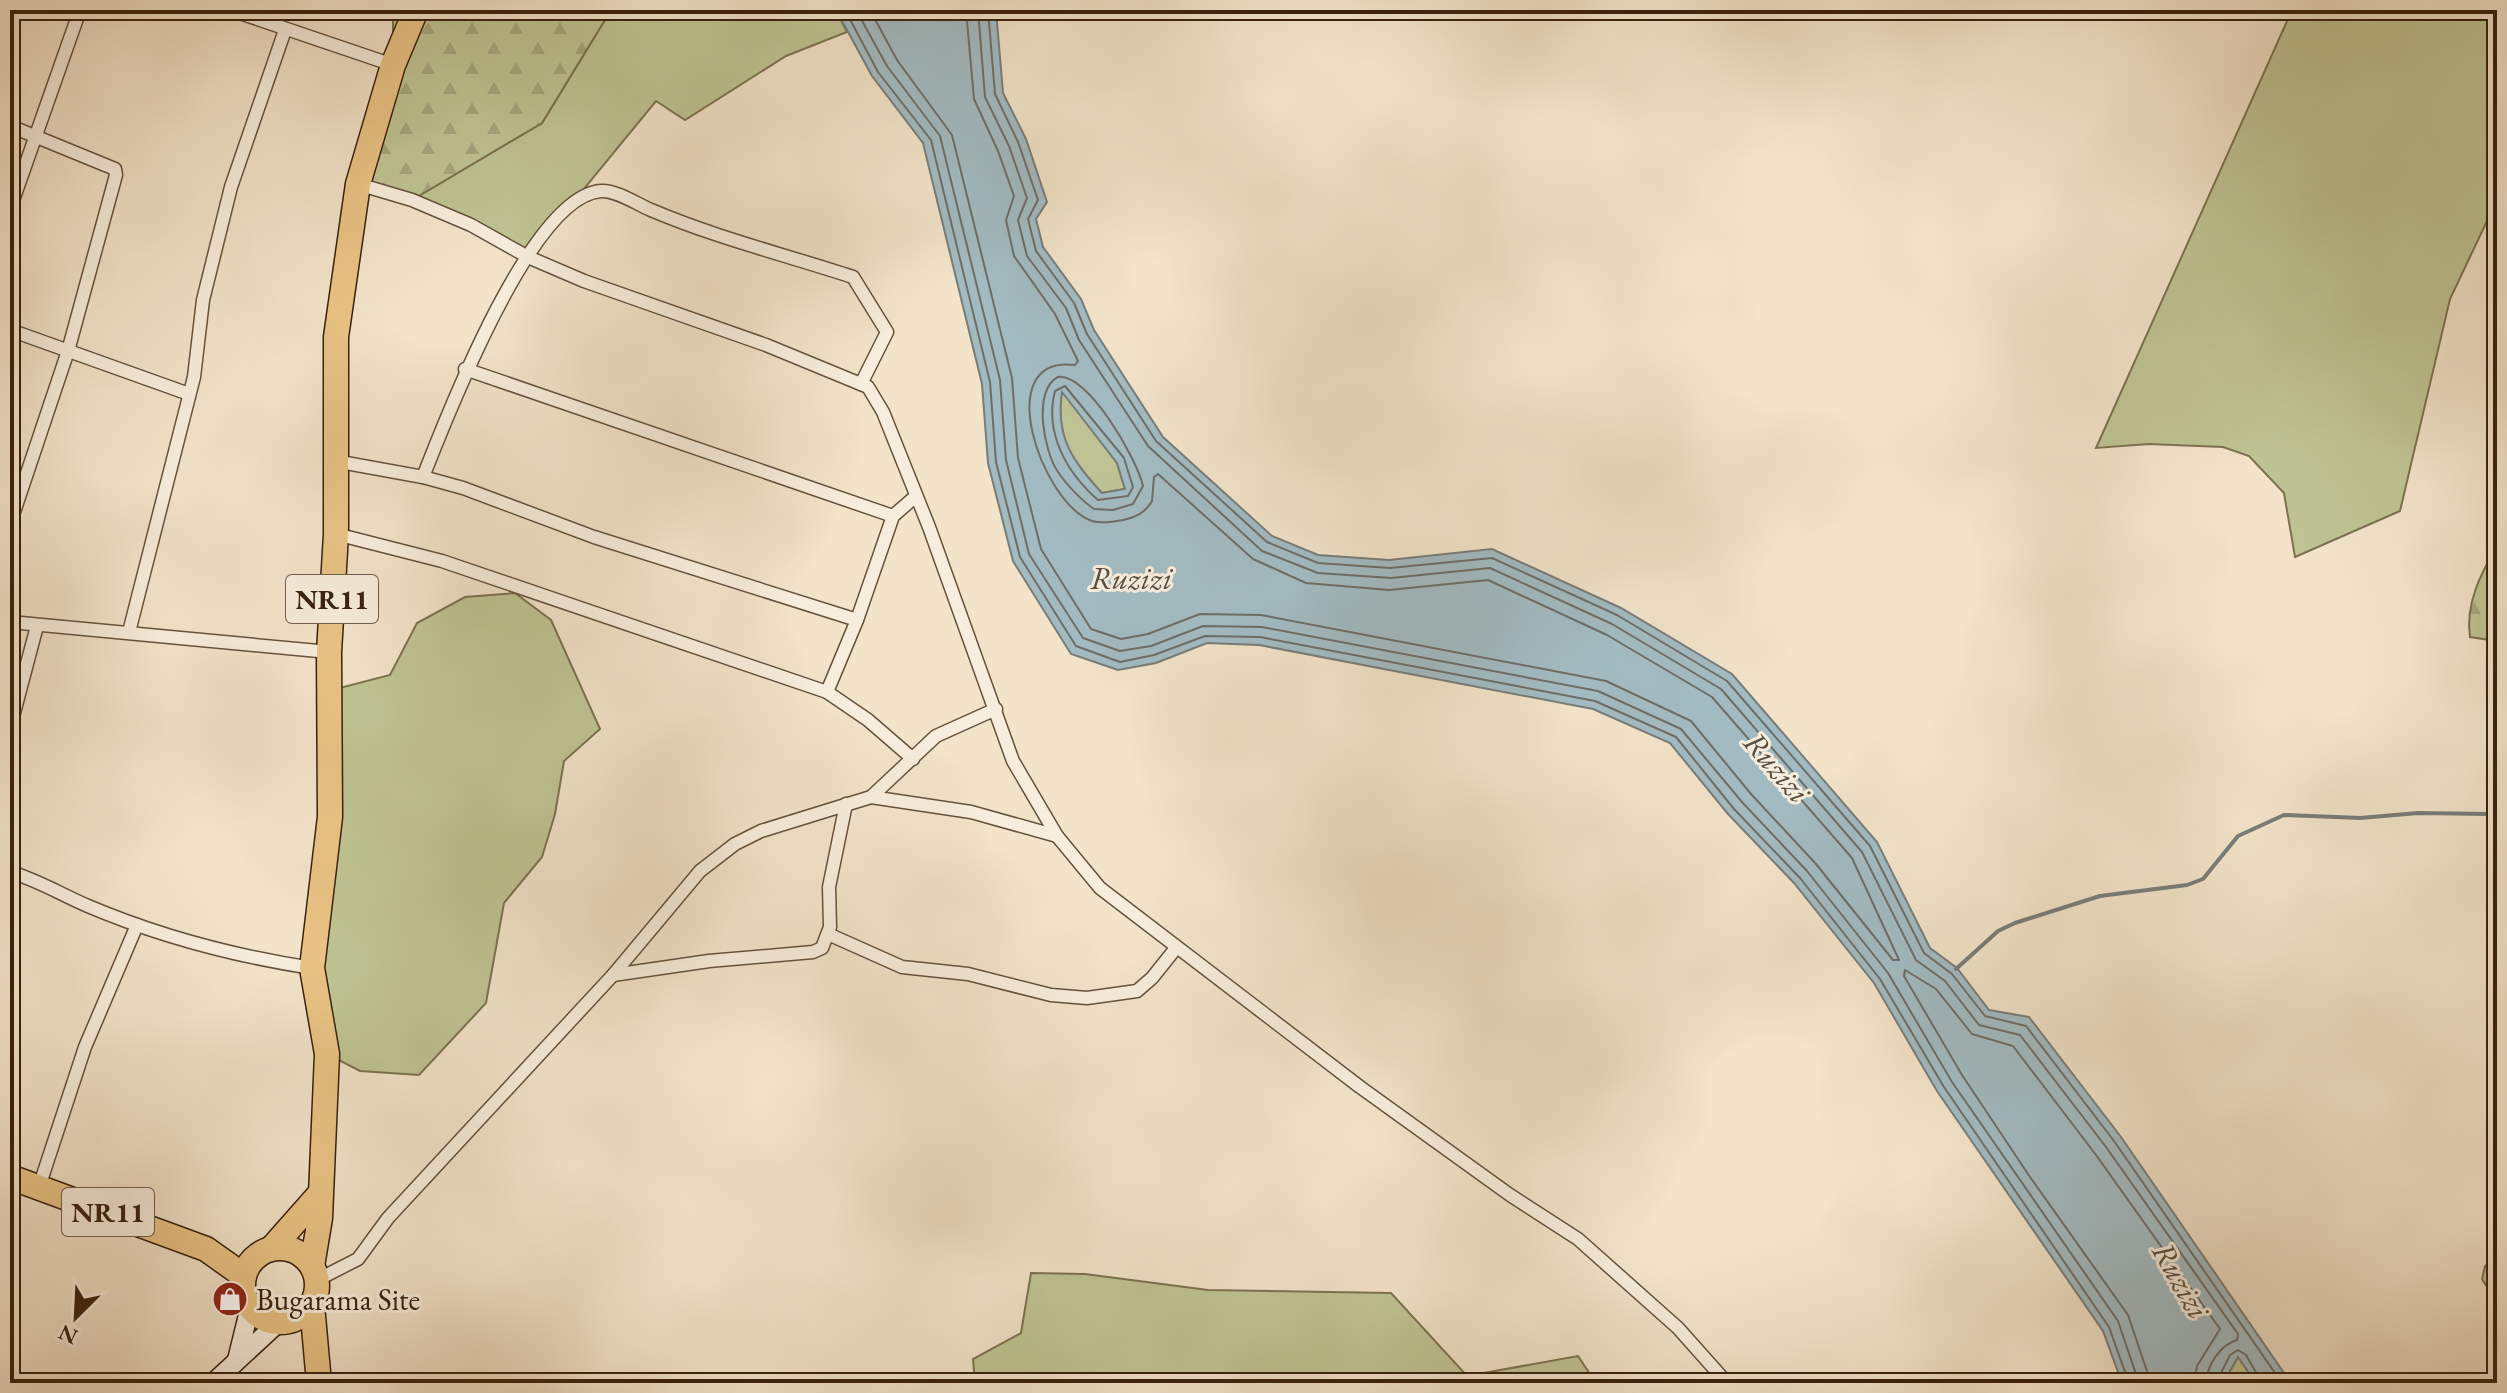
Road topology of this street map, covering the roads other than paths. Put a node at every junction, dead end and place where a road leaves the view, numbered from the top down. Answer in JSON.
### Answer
{"nodes":[{"id":1,"x":80,"y":10,"type":"edge"},
{"id":2,"x":231,"y":10,"type":"edge"},
{"id":3,"x":416,"y":10,"type":"edge"},
{"id":4,"x":285,"y":30,"type":"junction"},
{"id":5,"x":393,"y":65,"type":"junction"},
{"id":6,"x":10,"y":126,"type":"edge"},
{"id":7,"x":36,"y":137,"type":"junction"},
{"id":8,"x":358,"y":184,"type":"junction"},
{"id":9,"x":10,"y":209,"type":"edge"},
{"id":10,"x":528,"y":257,"type":"junction"},
{"id":11,"x":10,"y":330,"type":"edge"},
{"id":12,"x":68,"y":351,"type":"junction"},
{"id":13,"x":465,"y":369,"type":"junction"},
{"id":14,"x":861,"y":384,"type":"junction"},
{"id":15,"x":189,"y":394,"type":"junction"},
{"id":16,"x":335,"y":461,"type":"junction"},
{"id":17,"x":423,"y":477,"type":"junction"},
{"id":18,"x":916,"y":496,"type":"junction"},
{"id":19,"x":893,"y":516,"type":"junction"},
{"id":20,"x":10,"y":524,"type":"edge"},
{"id":21,"x":336,"y":534,"type":"junction"},
{"id":22,"x":857,"y":620,"type":"junction"},
{"id":23,"x":10,"y":622,"type":"edge"},
{"id":24,"x":37,"y":626,"type":"junction"},
{"id":25,"x":129,"y":632,"type":"junction"},
{"id":26,"x":329,"y":652,"type":"junction"},
{"id":27,"x":827,"y":692,"type":"junction"},
{"id":28,"x":996,"y":709,"type":"junction"},
{"id":29,"x":10,"y":728,"type":"edge"},
{"id":30,"x":913,"y":759,"type":"junction"},
{"id":31,"x":871,"y":797,"type":"junction"},
{"id":32,"x":846,"y":804,"type":"junction"},
{"id":33,"x":1057,"y":836,"type":"junction"},
{"id":34,"x":10,"y":872,"type":"edge"},
{"id":35,"x":137,"y":925,"type":"junction"},
{"id":36,"x":828,"y":934,"type":"junction"},
{"id":37,"x":1176,"y":948,"type":"junction"},
{"id":38,"x":312,"y":968,"type":"junction"},
{"id":39,"x":613,"y":975,"type":"junction"},
{"id":40,"x":10,"y":1177,"type":"edge"},
{"id":41,"x":39,"y":1187,"type":"junction"},
{"id":42,"x":318,"y":1196,"type":"junction"},
{"id":43,"x":206,"y":1249,"type":"junction"},
{"id":44,"x":267,"y":1250,"type":"junction"},
{"id":45,"x":315,"y":1273,"type":"junction"},
{"id":46,"x":244,"y":1276,"type":"junction"},
{"id":47,"x":312,"y":1305,"type":"junction"},
{"id":48,"x":250,"y":1307,"type":"junction"},
{"id":49,"x":279,"y":1322,"type":"junction"},
{"id":50,"x":237,"y":1360,"type":"junction"},
{"id":51,"x":213,"y":1383,"type":"edge"},
{"id":52,"x":319,"y":1383,"type":"edge"},
{"id":53,"x":1727,"y":1383,"type":"edge"}],
"edges":[{"from":1,"to":7,"type":"street"},
{"from":2,"to":4,"type":"street"},
{"from":3,"to":5,"type":"highway","number":"NR11"},
{"from":4,"to":5,"type":"street"},
{"from":4,"to":15,"type":"street"},
{"from":5,"to":8,"type":"highway","number":"NR11"},
{"from":6,"to":7,"type":"street"},
{"from":7,"to":9,"type":"street"},
{"from":7,"to":12,"type":"street"},
{"from":8,"to":10,"type":"street"},
{"from":8,"to":16,"type":"highway","number":"NR11"},
{"from":10,"to":13,"type":"street"},
{"from":10,"to":14,"type":"street"},
{"from":10,"to":14,"type":"street"},
{"from":11,"to":12,"type":"street"},
{"from":12,"to":15,"type":"street"},
{"from":12,"to":20,"type":"street"},
{"from":13,"to":17,"type":"street"},
{"from":13,"to":19,"type":"street"},
{"from":14,"to":18,"type":"street"},
{"from":15,"to":25,"type":"street"},
{"from":16,"to":17,"type":"street"},
{"from":16,"to":21,"type":"highway","number":"NR11"},
{"from":17,"to":22,"type":"street"},
{"from":18,"to":19,"type":"street"},
{"from":18,"to":28,"type":"street"},
{"from":19,"to":22,"type":"street"},
{"from":21,"to":26,"type":"highway","number":"NR11"},
{"from":21,"to":27,"type":"street"},
{"from":22,"to":27,"type":"street"},
{"from":23,"to":24,"type":"street"},
{"from":24,"to":25,"type":"street"},
{"from":24,"to":29,"type":"street"},
{"from":25,"to":26,"type":"street"},
{"from":26,"to":38,"type":"highway","number":"NR11"},
{"from":27,"to":30,"type":"street"},
{"from":28,"to":30,"type":"street"},
{"from":28,"to":33,"type":"street"},
{"from":30,"to":31,"type":"street"},
{"from":31,"to":32,"type":"street"},
{"from":31,"to":33,"type":"street"},
{"from":32,"to":36,"type":"street"},
{"from":32,"to":39,"type":"street"},
{"from":33,"to":37,"type":"street"},
{"from":34,"to":35,"type":"street"},
{"from":35,"to":38,"type":"street"},
{"from":35,"to":41,"type":"street"},
{"from":36,"to":37,"type":"street"},
{"from":36,"to":39,"type":"street"},
{"from":37,"to":53,"type":"street"},
{"from":38,"to":42,"type":"highway","number":"NR11"},
{"from":39,"to":45,"type":"street"},
{"from":40,"to":41,"type":"highway","number":"NR11"},
{"from":41,"to":43,"type":"highway","number":"NR11"},
{"from":42,"to":44,"type":"highway"},
{"from":42,"to":45,"type":"highway","number":"NR11"},
{"from":43,"to":44,"type":"highway","number":"NR11"},
{"from":43,"to":46,"type":"highway","number":"NR11"},
{"from":44,"to":45,"type":"highway"},
{"from":44,"to":46,"type":"highway"},
{"from":45,"to":47,"type":"highway"},
{"from":46,"to":48,"type":"highway"},
{"from":47,"to":49,"type":"highway"},
{"from":47,"to":52,"type":"highway"},
{"from":48,"to":49,"type":"highway"},
{"from":48,"to":50,"type":"main road"},
{"from":49,"to":50,"type":"main road"},
{"from":50,"to":51,"type":"main road"}]}
